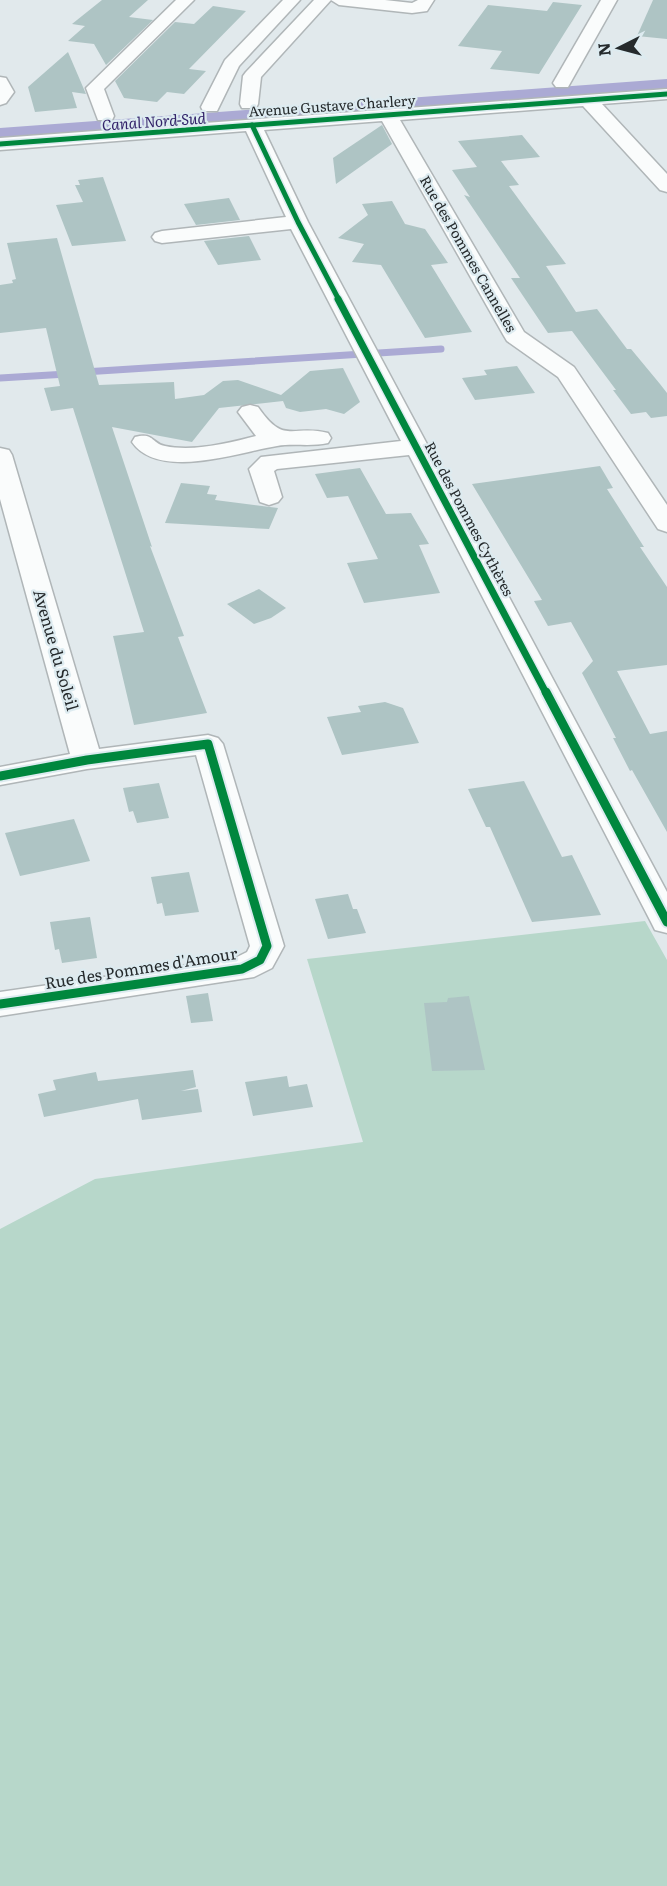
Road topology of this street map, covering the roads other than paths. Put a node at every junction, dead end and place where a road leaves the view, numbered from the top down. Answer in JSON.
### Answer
{"nodes":[{"id":1,"x":186,"y":0,"type":"edge"},
{"id":2,"x":292,"y":0,"type":"edge"},
{"id":3,"x":323,"y":0,"type":"edge"},
{"id":4,"x":339,"y":0,"type":"edge"},
{"id":5,"x":426,"y":0,"type":"edge"},
{"id":6,"x":609,"y":0,"type":"edge"},
{"id":7,"x":585,"y":81,"type":"dead end"},
{"id":8,"x":0,"y":82,"type":"edge"},
{"id":9,"x":538,"y":84,"type":"dead end"},
{"id":10,"x":571,"y":94,"type":"junction"},
{"id":11,"x":667,"y":94,"type":"edge"},
{"id":12,"x":0,"y":99,"type":"edge"},
{"id":13,"x":272,"y":103,"type":"dead end"},
{"id":14,"x":249,"y":104,"type":"junction"},
{"id":15,"x":210,"y":107,"type":"junction"},
{"id":16,"x":187,"y":109,"type":"dead end"},
{"id":17,"x":128,"y":114,"type":"dead end"},
{"id":18,"x":388,"y":115,"type":"junction"},
{"id":19,"x":105,"y":116,"type":"junction"},
{"id":20,"x":81,"y":117,"type":"dead end"},
{"id":21,"x":252,"y":125,"type":"junction"},
{"id":22,"x":0,"y":144,"type":"edge"},
{"id":23,"x":667,"y":186,"type":"edge"},
{"id":24,"x":298,"y":222,"type":"junction"},
{"id":25,"x":162,"y":237,"type":"dead end"},
{"id":26,"x":250,"y":412,"type":"dead end"},
{"id":27,"x":276,"y":438,"type":"junction"},
{"id":28,"x":412,"y":440,"type":"junction"},
{"id":29,"x":144,"y":442,"type":"dead end"},
{"id":30,"x":0,"y":455,"type":"edge"},
{"id":31,"x":269,"y":497,"type":"dead end"},
{"id":32,"x":667,"y":524,"type":"edge"},
{"id":33,"x":87,"y":760,"type":"junction"},
{"id":34,"x":0,"y":776,"type":"edge"},
{"id":35,"x":667,"y":922,"type":"edge"},
{"id":36,"x":0,"y":1004,"type":"edge"}],
"edges":[{"from":1,"to":19,"type":"street"},
{"from":2,"to":15,"type":"street"},
{"from":3,"to":14,"type":"street"},
{"from":4,"to":5,"type":"street"},
{"from":6,"to":10,"type":"street"},
{"from":7,"to":10,"type":"street","name":"Avenue Gustave Charlery"},
{"from":8,"to":12,"type":"street"},
{"from":9,"to":10,"type":"street","name":"Avenue Gustave Charlery"},
{"from":10,"to":11,"type":"street","name":"Avenue Gustave Charlery"},
{"from":10,"to":18,"type":"street","name":"Avenue Gustave Charlery"},
{"from":10,"to":23,"type":"street"},
{"from":13,"to":14,"type":"street","name":"Avenue Gustave Charlery"},
{"from":14,"to":15,"type":"street","name":"Avenue Gustave Charlery"},
{"from":15,"to":16,"type":"street","name":"Avenue Gustave Charlery"},
{"from":17,"to":19,"type":"street"},
{"from":18,"to":21,"type":"street","name":"Avenue Gustave Charlery"},
{"from":18,"to":32,"type":"street","name":"Rue des Pommes Cannelles"},
{"from":19,"to":20,"type":"street"},
{"from":21,"to":22,"type":"street","name":"Avenue Gustave Charlery"},
{"from":21,"to":24,"type":"street","name":"Rue des Pommes Cythères"},
{"from":24,"to":25,"type":"street"},
{"from":24,"to":28,"type":"street","name":"Rue des Pommes Cythères"},
{"from":26,"to":27,"type":"street"},
{"from":27,"to":28,"type":"street"},
{"from":27,"to":29,"type":"street"},
{"from":28,"to":31,"type":"street"},
{"from":28,"to":35,"type":"street","name":"Rue des Pommes Cythères"},
{"from":30,"to":33,"type":"street","name":"Avenue du Soleil"},
{"from":33,"to":34,"type":"street"},
{"from":33,"to":36,"type":"street","name":"Rue des Pommes d'Amour"}]}
